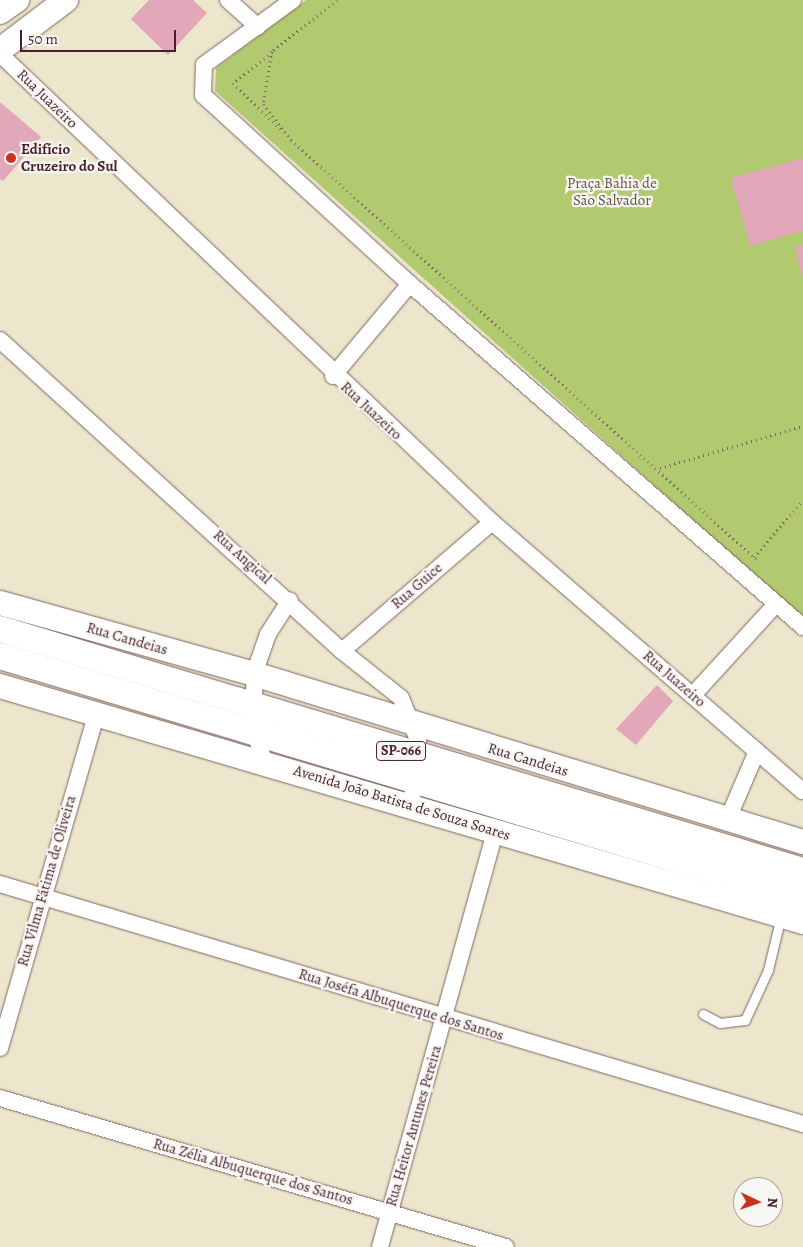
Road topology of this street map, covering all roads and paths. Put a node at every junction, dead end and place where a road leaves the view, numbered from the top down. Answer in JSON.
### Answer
{"nodes":[{"id":1,"x":17,"y":0,"type":"edge"},
{"id":2,"x":66,"y":0,"type":"edge"},
{"id":3,"x":228,"y":0,"type":"edge"},
{"id":4,"x":294,"y":0,"type":"edge"},
{"id":5,"x":337,"y":0,"type":"edge"},
{"id":6,"x":0,"y":12,"type":"edge"},
{"id":7,"x":258,"y":27,"type":"junction"},
{"id":8,"x":0,"y":50,"type":"edge"},
{"id":9,"x":272,"y":51,"type":"junction"},
{"id":10,"x":0,"y":54,"type":"edge"},
{"id":11,"x":291,"y":140,"type":"junction"},
{"id":12,"x":410,"y":284,"type":"junction"},
{"id":13,"x":0,"y":340,"type":"edge"},
{"id":14,"x":333,"y":376,"type":"junction"},
{"id":15,"x":803,"y":426,"type":"edge"},
{"id":16,"x":659,"y":468,"type":"junction"},
{"id":17,"x":803,"y":500,"type":"edge"},
{"id":18,"x":492,"y":522,"type":"junction"},
{"id":19,"x":754,"y":556,"type":"junction"},
{"id":20,"x":761,"y":563,"type":"dead end"},
{"id":21,"x":290,"y":600,"type":"junction"},
{"id":22,"x":776,"y":604,"type":"junction"},
{"id":23,"x":2,"y":609,"type":"edge"},
{"id":24,"x":803,"y":627,"type":"edge"},
{"id":25,"x":342,"y":650,"type":"junction"},
{"id":26,"x":0,"y":656,"type":"edge"},
{"id":27,"x":254,"y":674,"type":"junction"},
{"id":28,"x":0,"y":686,"type":"edge"},
{"id":29,"x":693,"y":695,"type":"junction"},
{"id":30,"x":252,"y":703,"type":"junction"},
{"id":31,"x":96,"y":715,"type":"junction"},
{"id":32,"x":412,"y":725,"type":"junction"},
{"id":33,"x":255,"y":733,"type":"junction"},
{"id":34,"x":757,"y":751,"type":"junction"},
{"id":35,"x":419,"y":756,"type":"junction"},
{"id":36,"x":264,"y":761,"type":"junction"},
{"id":37,"x":803,"y":791,"type":"edge"},
{"id":38,"x":412,"y":794,"type":"junction"},
{"id":39,"x":727,"y":821,"type":"junction"},
{"id":40,"x":495,"y":832,"type":"junction"},
{"id":41,"x":803,"y":842,"type":"edge"},
{"id":42,"x":803,"y":871,"type":"edge"},
{"id":43,"x":0,"y":884,"type":"edge"},
{"id":44,"x":42,"y":895,"type":"junction"},
{"id":45,"x":803,"y":897,"type":"edge"},
{"id":46,"x":792,"y":919,"type":"edge"},
{"id":47,"x":703,"y":1014,"type":"dead end"},
{"id":48,"x":445,"y":1019,"type":"junction"},
{"id":49,"x":0,"y":1048,"type":"edge"},
{"id":50,"x":0,"y":1098,"type":"edge"},
{"id":51,"x":803,"y":1124,"type":"edge"},
{"id":52,"x":390,"y":1212,"type":"junction"},
{"id":53,"x":380,"y":1247,"type":"edge"},
{"id":54,"x":506,"y":1247,"type":"edge"}],
"edges":[{"from":1,"to":6,"type":"main road"},
{"from":2,"to":8,"type":"main road"},
{"from":3,"to":7,"type":"street"},
{"from":4,"to":7,"type":"street"},
{"from":5,"to":9,"type":"path"},
{"from":7,"to":12,"type":"street"},
{"from":9,"to":11,"type":"path"},
{"from":9,"to":11,"type":"path"},
{"from":10,"to":14,"type":"street","name":"Rua Juazeiro"},
{"from":11,"to":16,"type":"path"},
{"from":12,"to":14,"type":"street"},
{"from":12,"to":22,"type":"street"},
{"from":13,"to":21,"type":"street","name":"Rua Angical"},
{"from":14,"to":18,"type":"street","name":"Rua Juazeiro"},
{"from":15,"to":16,"type":"path"},
{"from":16,"to":19,"type":"path"},
{"from":17,"to":19,"type":"path"},
{"from":18,"to":25,"type":"street","name":"Rua Guice"},
{"from":18,"to":29,"type":"street","name":"Rua Juazeiro"},
{"from":19,"to":20,"type":"path"},
{"from":21,"to":25,"type":"street","name":"Rua Angical"},
{"from":21,"to":27,"type":"street"},
{"from":22,"to":24,"type":"street"},
{"from":22,"to":29,"type":"street"},
{"from":23,"to":27,"type":"main road","name":"Rua Candeias"},
{"from":23,"to":30,"type":"main road","number":"SP-066"},
{"from":25,"to":32,"type":"street","name":"Rua Angical"},
{"from":26,"to":33,"type":"main road","number":"SP-066"},
{"from":27,"to":30,"type":"street"},
{"from":27,"to":32,"type":"main road","name":"Rua Candeias"},
{"from":28,"to":31,"type":"main road","name":"Avenida João Batista de Souza Soares"},
{"from":29,"to":34,"type":"street","name":"Rua Juazeiro"},
{"from":30,"to":33,"type":"street"},
{"from":30,"to":35,"type":"main road","number":"SP-066"},
{"from":31,"to":36,"type":"main road","name":"Avenida João Batista de Souza Soares"},
{"from":31,"to":44,"type":"street","name":"Rua Vilma Fátima de Oliveira"},
{"from":32,"to":35,"type":"street","name":"Rua Angical"},
{"from":32,"to":39,"type":"main road","name":"Rua Candeias"},
{"from":33,"to":36,"type":"street"},
{"from":33,"to":38,"type":"main road","number":"SP-066"},
{"from":34,"to":37,"type":"street","name":"Rua Juazeiro"},
{"from":34,"to":39,"type":"street"},
{"from":35,"to":38,"type":"street","name":"Rua Angical"},
{"from":35,"to":42,"type":"main road","number":"SP-066"},
{"from":36,"to":38,"type":"main road","name":"Avenida João Batista de Souza Soares"},
{"from":38,"to":40,"type":"main road","name":"Avenida João Batista de Souza Soares"},
{"from":38,"to":45,"type":"main road","number":"SP-066"},
{"from":39,"to":41,"type":"main road","name":"Rua Candeias"},
{"from":40,"to":46,"type":"main road","name":"Avenida João Batista de Souza Soares"},
{"from":40,"to":48,"type":"street","name":"Rua Heitor Antunes Pereira"},
{"from":43,"to":44,"type":"street","name":"Rua Joséfa Albuquerque dos Santos"},
{"from":44,"to":48,"type":"street","name":"Rua Joséfa Albuquerque dos Santos"},
{"from":44,"to":49,"type":"street","name":"Rua Vilma Fátima de Oliveira"},
{"from":46,"to":47,"type":"lane"},
{"from":48,"to":51,"type":"street","name":"Rua Joséfa Albuquerque dos Santos"},
{"from":48,"to":52,"type":"street","name":"Rua Heitor Antunes Pereira"},
{"from":50,"to":52,"type":"street","name":"Rua Zélia Albuquerque dos Santos"},
{"from":52,"to":53,"type":"street","name":"Rua Heitor Antunes Pereira"},
{"from":52,"to":54,"type":"street","name":"Rua Zélia Albuquerque dos Santos"}]}
